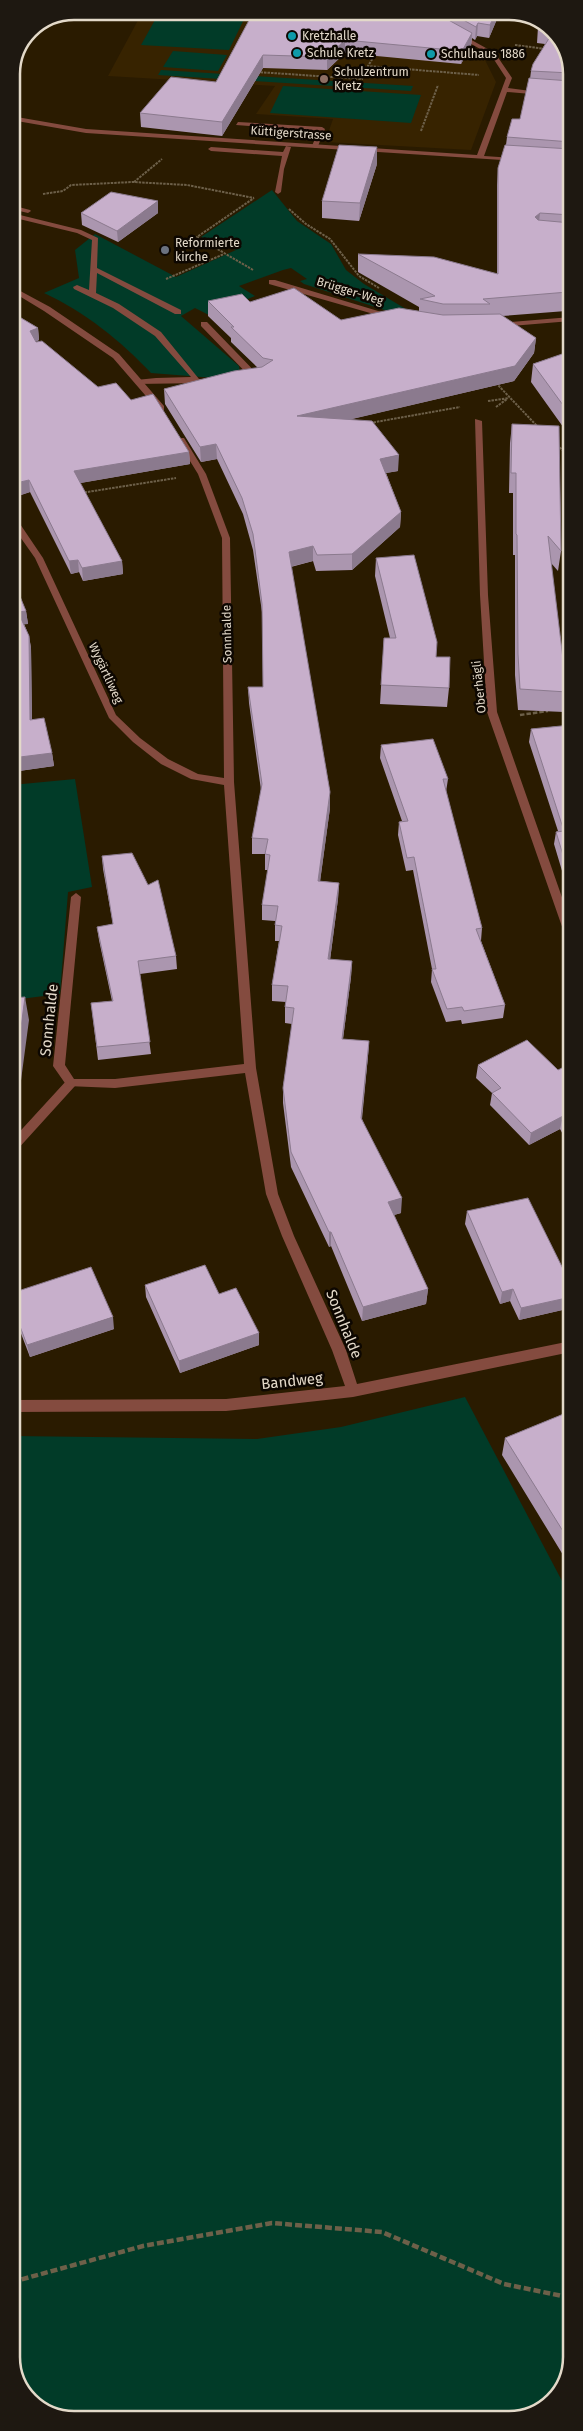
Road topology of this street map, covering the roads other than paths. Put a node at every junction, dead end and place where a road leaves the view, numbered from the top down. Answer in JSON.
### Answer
{"nodes":[{"id":1,"x":447,"y":28,"type":"edge"},
{"id":2,"x":505,"y":90,"type":"junction"},
{"id":3,"x":552,"y":93,"type":"edge"},
{"id":4,"x":20,"y":120,"type":"edge"},
{"id":5,"x":238,"y":124,"type":"dead end"},
{"id":6,"x":289,"y":144,"type":"junction"},
{"id":7,"x":315,"y":146,"type":"junction"},
{"id":8,"x":211,"y":149,"type":"dead end"},
{"id":9,"x":285,"y":154,"type":"junction"},
{"id":10,"x":480,"y":157,"type":"junction"},
{"id":11,"x":519,"y":160,"type":"edge"},
{"id":12,"x":278,"y":192,"type":"road end"},
{"id":13,"x":20,"y":209,"type":"edge"},
{"id":14,"x":28,"y":211,"type":"dead end"},
{"id":15,"x":20,"y":217,"type":"edge"},
{"id":16,"x":94,"y":269,"type":"junction"},
{"id":17,"x":272,"y":282,"type":"road end"},
{"id":18,"x":77,"y":287,"type":"dead end"},
{"id":19,"x":20,"y":293,"type":"edge"},
{"id":20,"x":92,"y":294,"type":"junction"},
{"id":21,"x":178,"y":312,"type":"dead end"},
{"id":22,"x":406,"y":319,"type":"edge"},
{"id":23,"x":563,"y":320,"type":"edge"},
{"id":24,"x":204,"y":324,"type":"dead end"},
{"id":25,"x":488,"y":325,"type":"edge"},
{"id":26,"x":267,"y":376,"type":"edge"},
{"id":27,"x":257,"y":378,"type":"junction"},
{"id":28,"x":195,"y":381,"type":"junction"},
{"id":29,"x":139,"y":382,"type":"junction"},
{"id":30,"x":214,"y":382,"type":"edge"},
{"id":31,"x":245,"y":382,"type":"edge"},
{"id":32,"x":168,"y":418,"type":"edge"},
{"id":33,"x":478,"y":420,"type":"dead end"},
{"id":34,"x":177,"y":434,"type":"edge"},
{"id":35,"x":20,"y":529,"type":"edge"},
{"id":36,"x":229,"y":782,"type":"junction"},
{"id":37,"x":76,"y":896,"type":"dead end"},
{"id":38,"x":563,"y":915,"type":"edge"},
{"id":39,"x":250,"y":1068,"type":"junction"},
{"id":40,"x":71,"y":1083,"type":"junction"},
{"id":41,"x":20,"y":1139,"type":"edge"},
{"id":42,"x":563,"y":1349,"type":"edge"},
{"id":43,"x":353,"y":1391,"type":"junction"},
{"id":44,"x":20,"y":1406,"type":"edge"}],
"edges":[{"from":1,"to":2,"type":"street"},
{"from":2,"to":3,"type":"street"},
{"from":2,"to":10,"type":"street"},
{"from":4,"to":6,"type":"street","name":"Küttigerstrasse"},
{"from":5,"to":7,"type":"street"},
{"from":6,"to":7,"type":"street","name":"Küttigerstrasse"},
{"from":6,"to":9,"type":"street"},
{"from":7,"to":10,"type":"street","name":"Küttigerstrasse"},
{"from":8,"to":9,"type":"street"},
{"from":9,"to":12,"type":"street"},
{"from":10,"to":11,"type":"street","name":"Küttigerstrasse"},
{"from":13,"to":14,"type":"street"},
{"from":15,"to":16,"type":"street"},
{"from":16,"to":20,"type":"street"},
{"from":16,"to":21,"type":"street"},
{"from":17,"to":22,"type":"street","name":"Brügger-Weg"},
{"from":18,"to":20,"type":"street"},
{"from":19,"to":29,"type":"street"},
{"from":20,"to":28,"type":"street"},
{"from":23,"to":25,"type":"street"},
{"from":24,"to":27,"type":"street"},
{"from":26,"to":27,"type":"street"},
{"from":27,"to":31,"type":"street"},
{"from":28,"to":29,"type":"street"},
{"from":28,"to":30,"type":"street"},
{"from":29,"to":32,"type":"street"},
{"from":33,"to":38,"type":"street","name":"Oberhägli"},
{"from":34,"to":36,"type":"street","name":"Sonnhalde"},
{"from":35,"to":36,"type":"street","name":"Wygärtliweg"},
{"from":36,"to":39,"type":"street","name":"Sonnhalde"},
{"from":37,"to":40,"type":"street","name":"Sonnhalde"},
{"from":39,"to":40,"type":"street"},
{"from":39,"to":43,"type":"street","name":"Sonnhalde"},
{"from":40,"to":41,"type":"street"},
{"from":42,"to":43,"type":"street","name":"Bandweg"},
{"from":43,"to":44,"type":"street","name":"Bandweg"}]}
